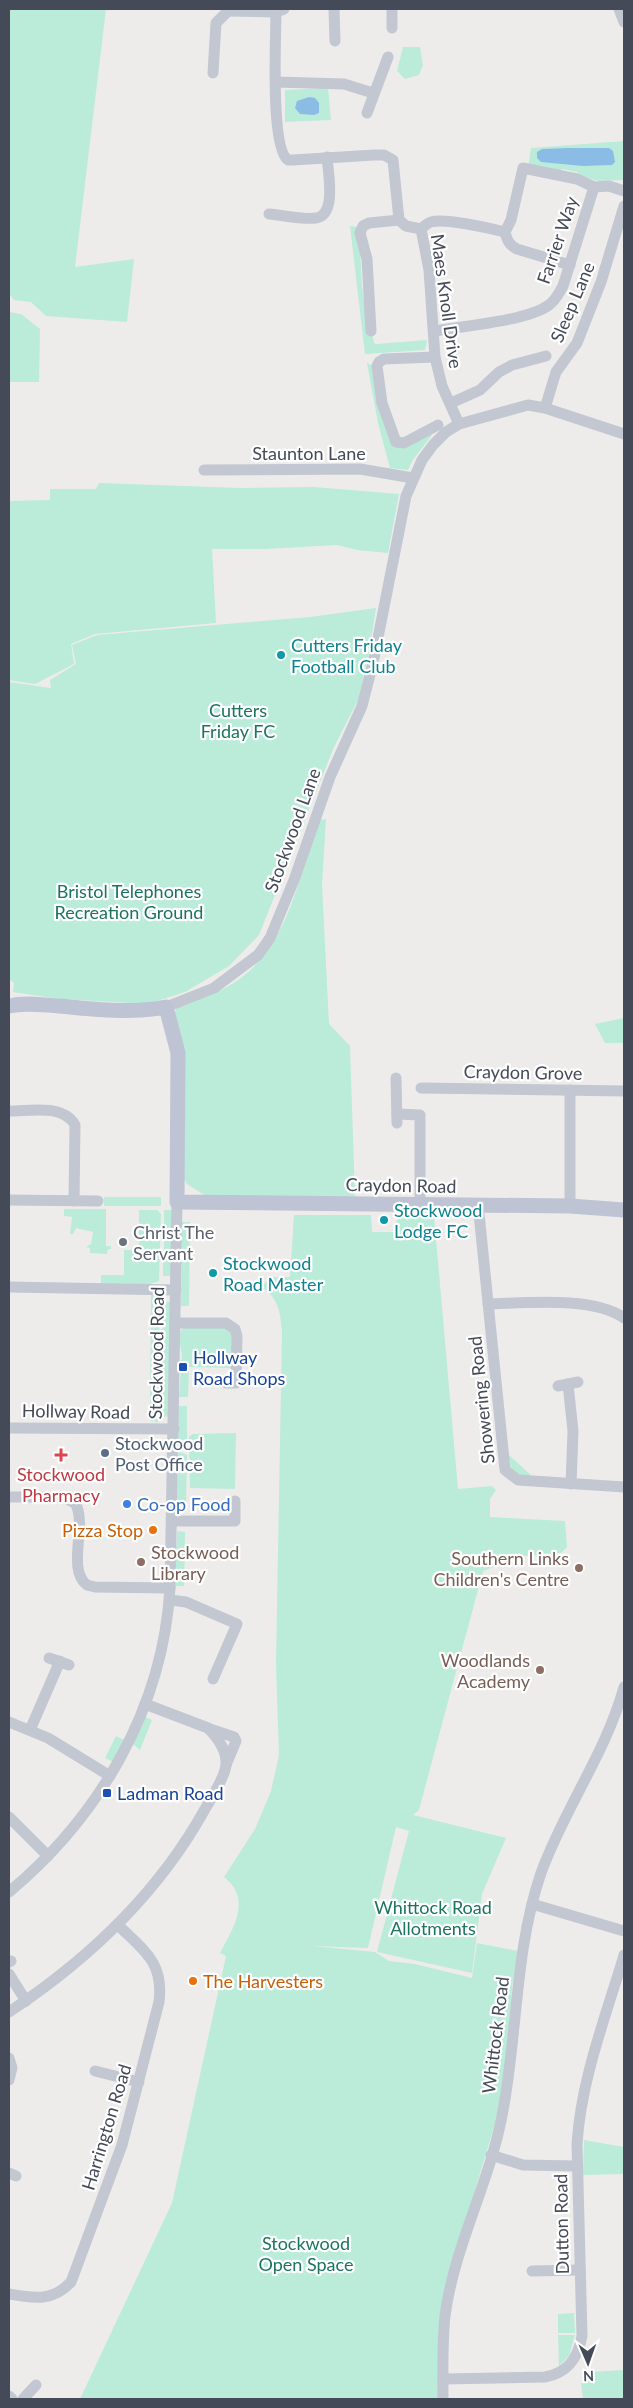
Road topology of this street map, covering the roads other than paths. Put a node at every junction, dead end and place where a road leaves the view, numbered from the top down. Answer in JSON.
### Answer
{"nodes":[{"id":1,"x":334,"y":9,"type":"edge"},
{"id":2,"x":392,"y":9,"type":"edge"},
{"id":3,"x":619,"y":9,"type":"edge"},
{"id":4,"x":227,"y":10,"type":"edge"},
{"id":5,"x":280,"y":11,"type":"edge"},
{"id":6,"x":624,"y":22,"type":"edge"},
{"id":7,"x":392,"y":28,"type":"dead end"},
{"id":8,"x":335,"y":40,"type":"dead end"},
{"id":9,"x":388,"y":57,"type":"dead end"},
{"id":10,"x":213,"y":73,"type":"dead end"},
{"id":11,"x":276,"y":82,"type":"junction"},
{"id":12,"x":373,"y":93,"type":"junction"},
{"id":13,"x":367,"y":113,"type":"dead end"},
{"id":14,"x":327,"y":157,"type":"junction"},
{"id":15,"x":594,"y":187,"type":"junction"},
{"id":16,"x":624,"y":191,"type":"edge"},
{"id":17,"x":624,"y":206,"type":"edge"},
{"id":18,"x":268,"y":214,"type":"dead end"},
{"id":19,"x":399,"y":220,"type":"junction"},
{"id":20,"x":421,"y":229,"type":"junction"},
{"id":21,"x":505,"y":232,"type":"junction"},
{"id":22,"x":570,"y":265,"type":"junction"},
{"id":23,"x":371,"y":331,"type":"dead end"},
{"id":24,"x":434,"y":331,"type":"junction"},
{"id":25,"x":435,"y":356,"type":"junction"},
{"id":26,"x":546,"y":356,"type":"dead end"},
{"id":27,"x":451,"y":403,"type":"junction"},
{"id":28,"x":545,"y":408,"type":"junction"},
{"id":29,"x":460,"y":424,"type":"junction"},
{"id":30,"x":438,"y":425,"type":"dead end"},
{"id":31,"x":624,"y":434,"type":"edge"},
{"id":32,"x":204,"y":470,"type":"dead end"},
{"id":33,"x":413,"y":478,"type":"junction"},
{"id":34,"x":9,"y":1006,"type":"edge"},
{"id":35,"x":166,"y":1007,"type":"junction"},
{"id":36,"x":396,"y":1078,"type":"dead end"},
{"id":37,"x":421,"y":1088,"type":"dead end"},
{"id":38,"x":570,"y":1090,"type":"junction"},
{"id":39,"x":624,"y":1091,"type":"edge"},
{"id":40,"x":9,"y":1110,"type":"edge"},
{"id":41,"x":9,"y":1200,"type":"edge"},
{"id":42,"x":74,"y":1201,"type":"junction"},
{"id":43,"x":98,"y":1201,"type":"dead end"},
{"id":44,"x":177,"y":1202,"type":"junction"},
{"id":45,"x":420,"y":1204,"type":"junction"},
{"id":46,"x":478,"y":1204,"type":"junction"},
{"id":47,"x":570,"y":1206,"type":"junction"},
{"id":48,"x":624,"y":1210,"type":"edge"},
{"id":49,"x":9,"y":1287,"type":"edge"},
{"id":50,"x":176,"y":1290,"type":"junction"},
{"id":51,"x":488,"y":1304,"type":"junction"},
{"id":52,"x":624,"y":1318,"type":"edge"},
{"id":53,"x":176,"y":1323,"type":"junction"},
{"id":54,"x":226,"y":1382,"type":"dead end"},
{"id":55,"x":568,"y":1384,"type":"dead end"},
{"id":56,"x":9,"y":1428,"type":"edge"},
{"id":57,"x":174,"y":1429,"type":"junction"},
{"id":58,"x":571,"y":1484,"type":"junction"},
{"id":59,"x":624,"y":1487,"type":"edge"},
{"id":60,"x":9,"y":1497,"type":"edge"},
{"id":61,"x":235,"y":1501,"type":"dead end"},
{"id":62,"x":172,"y":1521,"type":"junction"},
{"id":63,"x":170,"y":1588,"type":"junction"},
{"id":64,"x":170,"y":1600,"type":"junction"},
{"id":65,"x":227,"y":1648,"type":"junction"},
{"id":66,"x":238,"y":1652,"type":"dead end"},
{"id":67,"x":59,"y":1661,"type":"dead end"},
{"id":68,"x":213,"y":1679,"type":"dead end"},
{"id":69,"x":624,"y":1687,"type":"edge"},
{"id":70,"x":145,"y":1704,"type":"junction"},
{"id":71,"x":9,"y":1722,"type":"edge"},
{"id":72,"x":30,"y":1730,"type":"junction"},
{"id":73,"x":110,"y":1776,"type":"junction"},
{"id":74,"x":9,"y":1817,"type":"edge"},
{"id":75,"x":48,"y":1856,"type":"junction"},
{"id":76,"x":9,"y":1892,"type":"edge"},
{"id":77,"x":532,"y":1904,"type":"junction"},
{"id":78,"x":118,"y":1925,"type":"junction"},
{"id":79,"x":624,"y":1931,"type":"edge"},
{"id":80,"x":624,"y":1954,"type":"edge"},
{"id":81,"x":9,"y":1974,"type":"edge"},
{"id":82,"x":26,"y":2001,"type":"junction"},
{"id":83,"x":9,"y":2012,"type":"edge"},
{"id":84,"x":9,"y":2058,"type":"edge"},
{"id":85,"x":95,"y":2071,"type":"dead end"},
{"id":86,"x":9,"y":2080,"type":"edge"},
{"id":87,"x":139,"y":2082,"type":"junction"},
{"id":88,"x":491,"y":2155,"type":"junction"},
{"id":89,"x":578,"y":2166,"type":"junction"},
{"id":90,"x":580,"y":2270,"type":"junction"},
{"id":91,"x":532,"y":2271,"type":"dead end"},
{"id":92,"x":9,"y":2294,"type":"edge"},
{"id":93,"x":443,"y":2379,"type":"junction"},
{"id":94,"x":36,"y":2385,"type":"dead end"},
{"id":95,"x":9,"y":2396,"type":"edge"},
{"id":96,"x":12,"y":2399,"type":"edge"},
{"id":97,"x":23,"y":2399,"type":"edge"},
{"id":98,"x":443,"y":2399,"type":"edge"}],
"edges":[{"from":1,"to":8,"type":"street"},
{"from":2,"to":7,"type":"street"},
{"from":3,"to":6,"type":"street"},
{"from":4,"to":5,"type":"street"},
{"from":4,"to":10,"type":"street"},
{"from":5,"to":11,"type":"street"},
{"from":9,"to":12,"type":"street"},
{"from":11,"to":12,"type":"street"},
{"from":11,"to":14,"type":"street"},
{"from":12,"to":13,"type":"street"},
{"from":14,"to":18,"type":"street"},
{"from":14,"to":19,"type":"street"},
{"from":15,"to":16,"type":"street","name":"Farrier Way"},
{"from":15,"to":21,"type":"street"},
{"from":15,"to":22,"type":"street","name":"Farrier Way"},
{"from":17,"to":28,"type":"street","name":"Sleep Lane"},
{"from":19,"to":20,"type":"street","name":"Maes Knoll Drive"},
{"from":19,"to":23,"type":"street"},
{"from":20,"to":21,"type":"street"},
{"from":20,"to":24,"type":"street","name":"Maes Knoll Drive"},
{"from":21,"to":22,"type":"street"},
{"from":22,"to":24,"type":"street","name":"Farrier Way"},
{"from":24,"to":25,"type":"street","name":"Maes Knoll Drive"},
{"from":25,"to":27,"type":"street","name":"Maes Knoll Drive"},
{"from":25,"to":30,"type":"street"},
{"from":26,"to":27,"type":"street"},
{"from":27,"to":29,"type":"street","name":"Maes Knoll Drive"},
{"from":28,"to":29,"type":"street"},
{"from":28,"to":31,"type":"street"},
{"from":29,"to":33,"type":"street","name":"Stockwood Lane"},
{"from":32,"to":33,"type":"street","name":"Staunton Lane"},
{"from":33,"to":35,"type":"street","name":"Stockwood Lane"},
{"from":34,"to":35,"type":"street","name":"Stockwood Lane"},
{"from":35,"to":44,"type":"street","name":"Stockwood Road"},
{"from":36,"to":45,"type":"street"},
{"from":37,"to":38,"type":"street","name":"Craydon Grove"},
{"from":38,"to":39,"type":"street","name":"Craydon Grove"},
{"from":38,"to":47,"type":"street"},
{"from":40,"to":42,"type":"street"},
{"from":41,"to":42,"type":"street"},
{"from":42,"to":43,"type":"street"},
{"from":44,"to":45,"type":"street","name":"Craydon Road"},
{"from":44,"to":50,"type":"street","name":"Stockwood Road"},
{"from":45,"to":46,"type":"street","name":"Craydon Road"},
{"from":46,"to":47,"type":"street","name":"Craydon Road"},
{"from":46,"to":51,"type":"street","name":"Showering Road"},
{"from":47,"to":48,"type":"street","name":"Craydon Road"},
{"from":49,"to":50,"type":"street"},
{"from":50,"to":53,"type":"street","name":"Stockwood Road"},
{"from":51,"to":52,"type":"street"},
{"from":51,"to":58,"type":"street","name":"Showering Road"},
{"from":53,"to":54,"type":"street"},
{"from":53,"to":57,"type":"street","name":"Stockwood Road"},
{"from":55,"to":58,"type":"street"},
{"from":56,"to":57,"type":"street","name":"Hollway Road"},
{"from":57,"to":62,"type":"street","name":"Stockwood Road"},
{"from":58,"to":59,"type":"street","name":"Showering Road"},
{"from":60,"to":63,"type":"street"},
{"from":61,"to":62,"type":"street"},
{"from":62,"to":63,"type":"street","name":"Stockwood Road"},
{"from":63,"to":64,"type":"street","name":"Stockwood Road"},
{"from":64,"to":65,"type":"street"},
{"from":64,"to":70,"type":"street","name":"Stockwood Road"},
{"from":65,"to":66,"type":"street"},
{"from":65,"to":68,"type":"street"},
{"from":67,"to":72,"type":"street"},
{"from":69,"to":77,"type":"street","name":"Whittock Road"},
{"from":70,"to":73,"type":"street","name":"Stockwood Road"},
{"from":70,"to":78,"type":"street"},
{"from":71,"to":72,"type":"street"},
{"from":72,"to":73,"type":"street"},
{"from":73,"to":75,"type":"street","name":"Stockwood Road"},
{"from":74,"to":75,"type":"street"},
{"from":75,"to":76,"type":"street","name":"Stockwood Road"},
{"from":77,"to":79,"type":"street"},
{"from":77,"to":88,"type":"street","name":"Whittock Road"},
{"from":78,"to":82,"type":"street"},
{"from":78,"to":87,"type":"street","name":"Harrington Road"},
{"from":80,"to":89,"type":"street","name":"Dutton Road"},
{"from":81,"to":82,"type":"street"},
{"from":82,"to":83,"type":"street"},
{"from":84,"to":86,"type":"street"},
{"from":85,"to":87,"type":"street"},
{"from":87,"to":92,"type":"street","name":"Harrington Road"},
{"from":88,"to":89,"type":"street"},
{"from":88,"to":93,"type":"street","name":"Whittock Road"},
{"from":89,"to":90,"type":"street","name":"Dutton Road"},
{"from":90,"to":91,"type":"street"},
{"from":90,"to":93,"type":"street","name":"Dutton Road"},
{"from":93,"to":98,"type":"street","name":"Whittock Road"},
{"from":94,"to":97,"type":"street"},
{"from":95,"to":96,"type":"street"}]}
